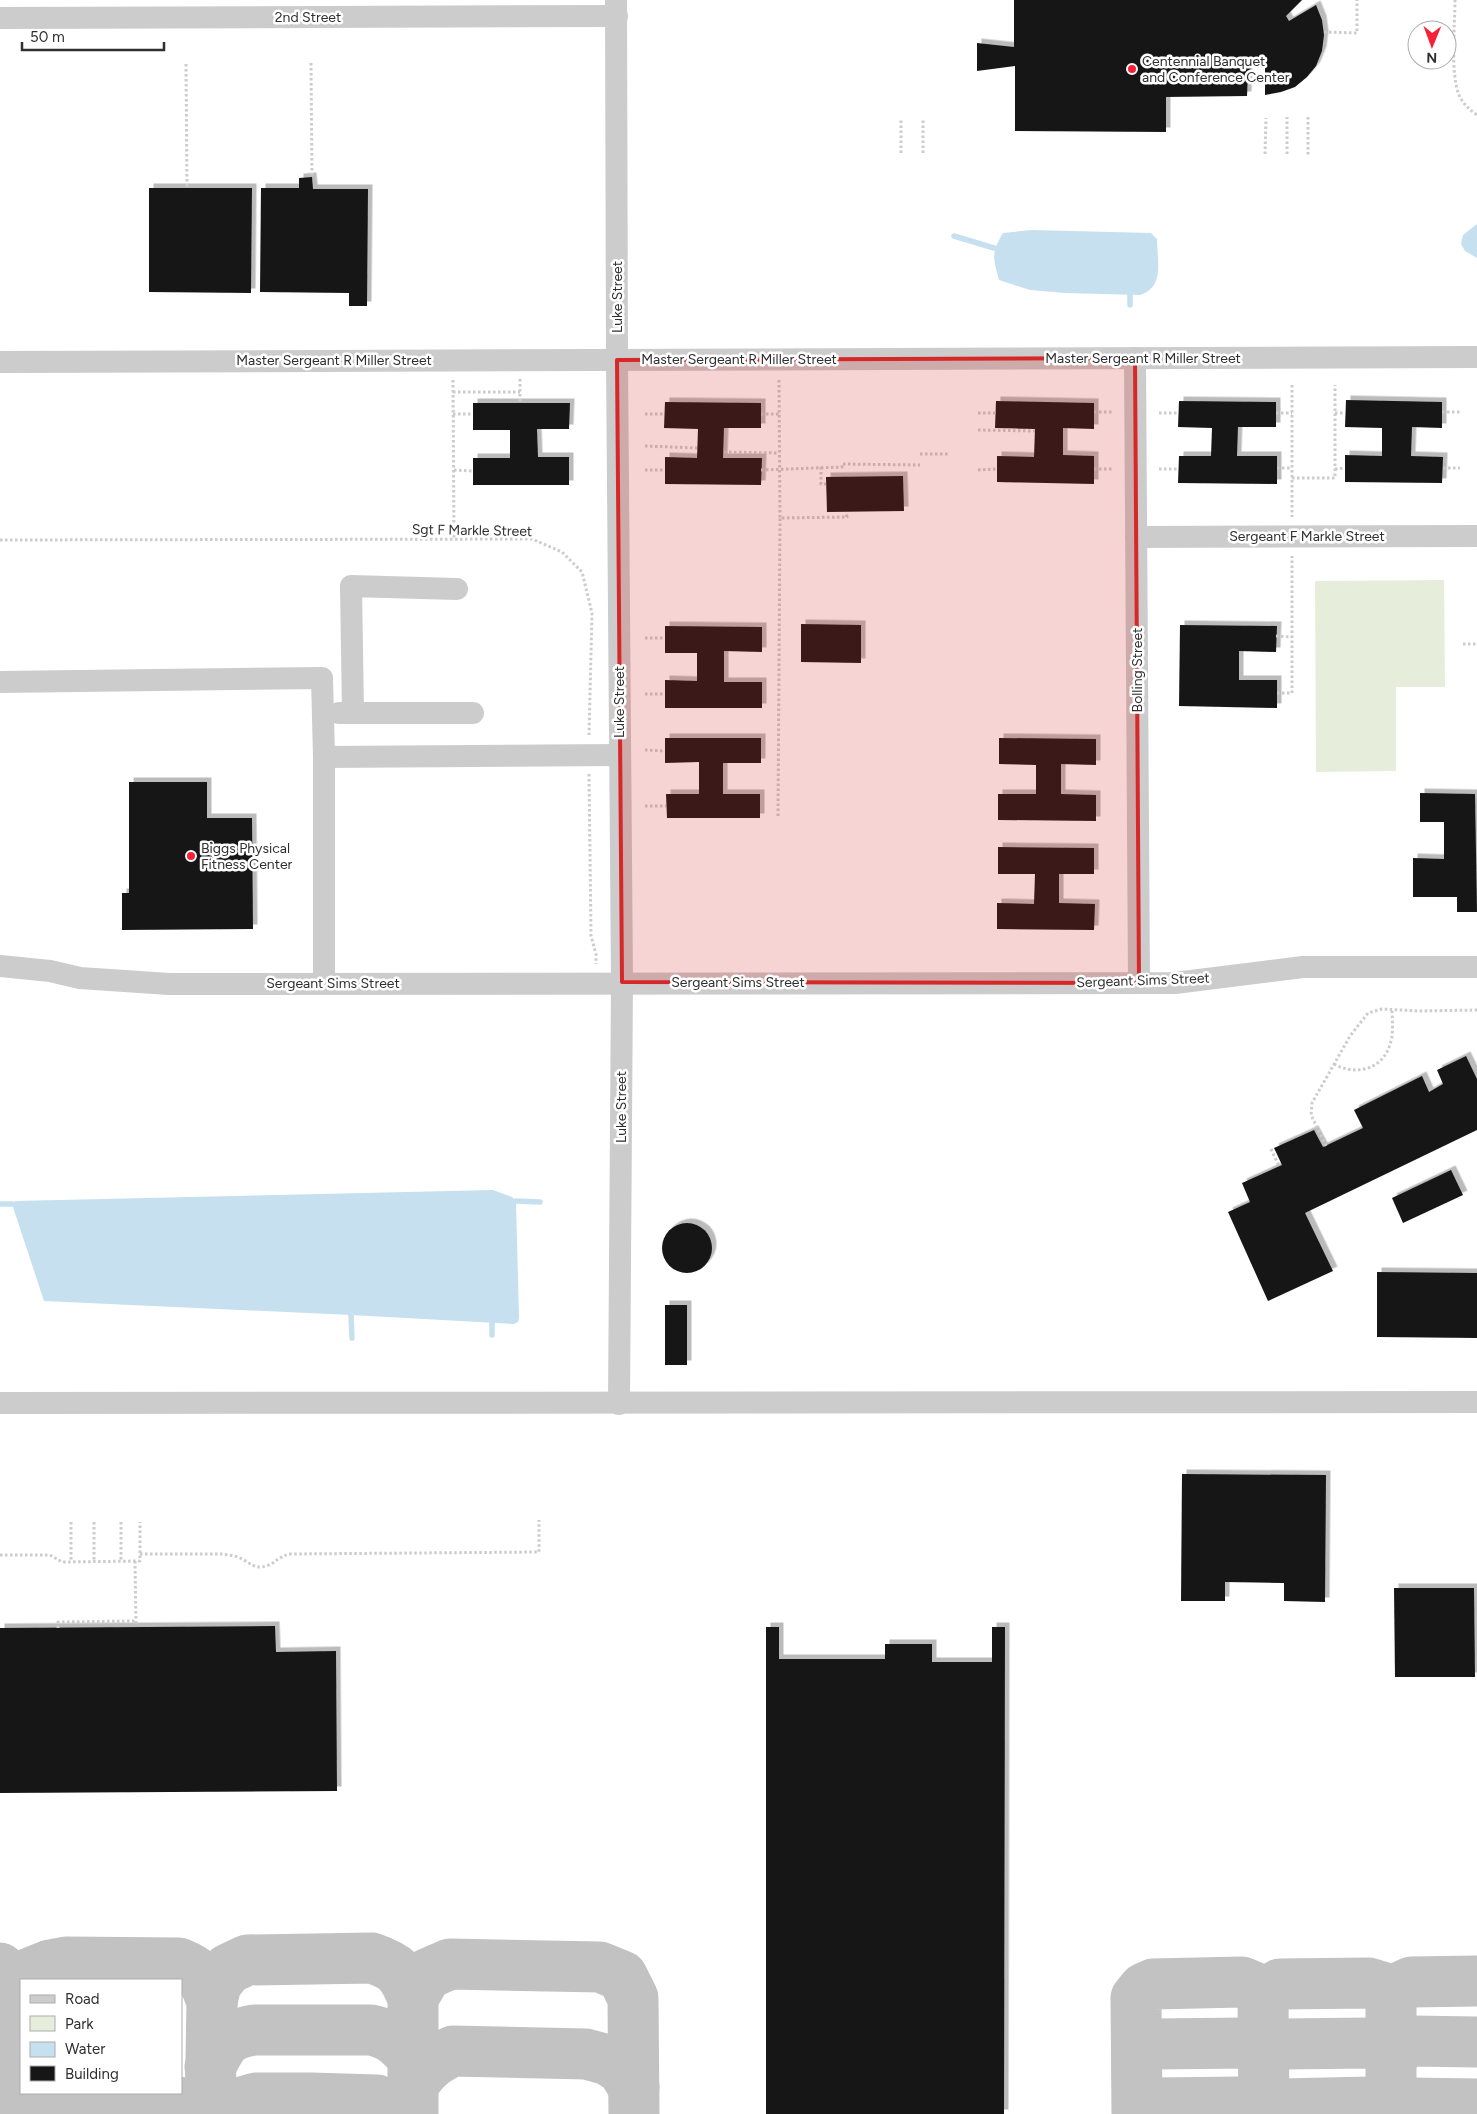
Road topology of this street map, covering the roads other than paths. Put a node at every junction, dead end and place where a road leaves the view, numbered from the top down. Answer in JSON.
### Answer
{"nodes":[{"id":1,"x":617,"y":8,"type":"edge"},
{"id":2,"x":94,"y":9,"type":"edge"},
{"id":3,"x":0,"y":18,"type":"edge"},
{"id":4,"x":1477,"y":357,"type":"edge"},
{"id":5,"x":1135,"y":358,"type":"junction"},
{"id":6,"x":617,"y":360,"type":"junction"},
{"id":7,"x":0,"y":362,"type":"edge"},
{"id":8,"x":1477,"y":536,"type":"edge"},
{"id":9,"x":1136,"y":537,"type":"junction"},
{"id":10,"x":457,"y":589,"type":"dead end"},
{"id":11,"x":0,"y":682,"type":"edge"},
{"id":12,"x":323,"y":712,"type":"junction"},
{"id":13,"x":353,"y":713,"type":"junction"},
{"id":14,"x":473,"y":714,"type":"dead end"},
{"id":15,"x":620,"y":755,"type":"junction"},
{"id":16,"x":324,"y":757,"type":"junction"},
{"id":17,"x":0,"y":966,"type":"edge"},
{"id":18,"x":1477,"y":967,"type":"edge"},
{"id":19,"x":622,"y":982,"type":"junction"},
{"id":20,"x":1138,"y":982,"type":"junction"},
{"id":21,"x":324,"y":983,"type":"junction"},
{"id":22,"x":1477,"y":1402,"type":"edge"},
{"id":23,"x":0,"y":1403,"type":"edge"},
{"id":24,"x":619,"y":1404,"type":"junction"}],
"edges":[{"from":1,"to":2,"type":"street","name":"2nd Street"},
{"from":1,"to":6,"type":"street","name":"Luke Street"},
{"from":2,"to":3,"type":"street","name":"2nd Street"},
{"from":4,"to":5,"type":"street","name":"Master Sergeant R Miller Street"},
{"from":5,"to":6,"type":"street","name":"Master Sergeant R Miller Street"},
{"from":5,"to":9,"type":"street","name":"Bolling Street"},
{"from":6,"to":7,"type":"street","name":"Master Sergeant R Miller Street"},
{"from":6,"to":15,"type":"street","name":"Luke Street"},
{"from":8,"to":9,"type":"street","name":"Sergeant F Markle Street"},
{"from":9,"to":20,"type":"street","name":"Bolling Street"},
{"from":10,"to":13,"type":"street"},
{"from":11,"to":12,"type":"street"},
{"from":12,"to":13,"type":"street"},
{"from":12,"to":16,"type":"street"},
{"from":13,"to":14,"type":"street"},
{"from":15,"to":16,"type":"street"},
{"from":15,"to":19,"type":"street","name":"Luke Street"},
{"from":16,"to":21,"type":"street"},
{"from":17,"to":21,"type":"street","name":"Sergeant Sims Street"},
{"from":18,"to":20,"type":"street","name":"Sergeant Sims Street"},
{"from":19,"to":20,"type":"street","name":"Sergeant Sims Street"},
{"from":19,"to":21,"type":"street","name":"Sergeant Sims Street"},
{"from":19,"to":24,"type":"street","name":"Luke Street"},
{"from":22,"to":24,"type":"street"},
{"from":23,"to":24,"type":"street"}]}
